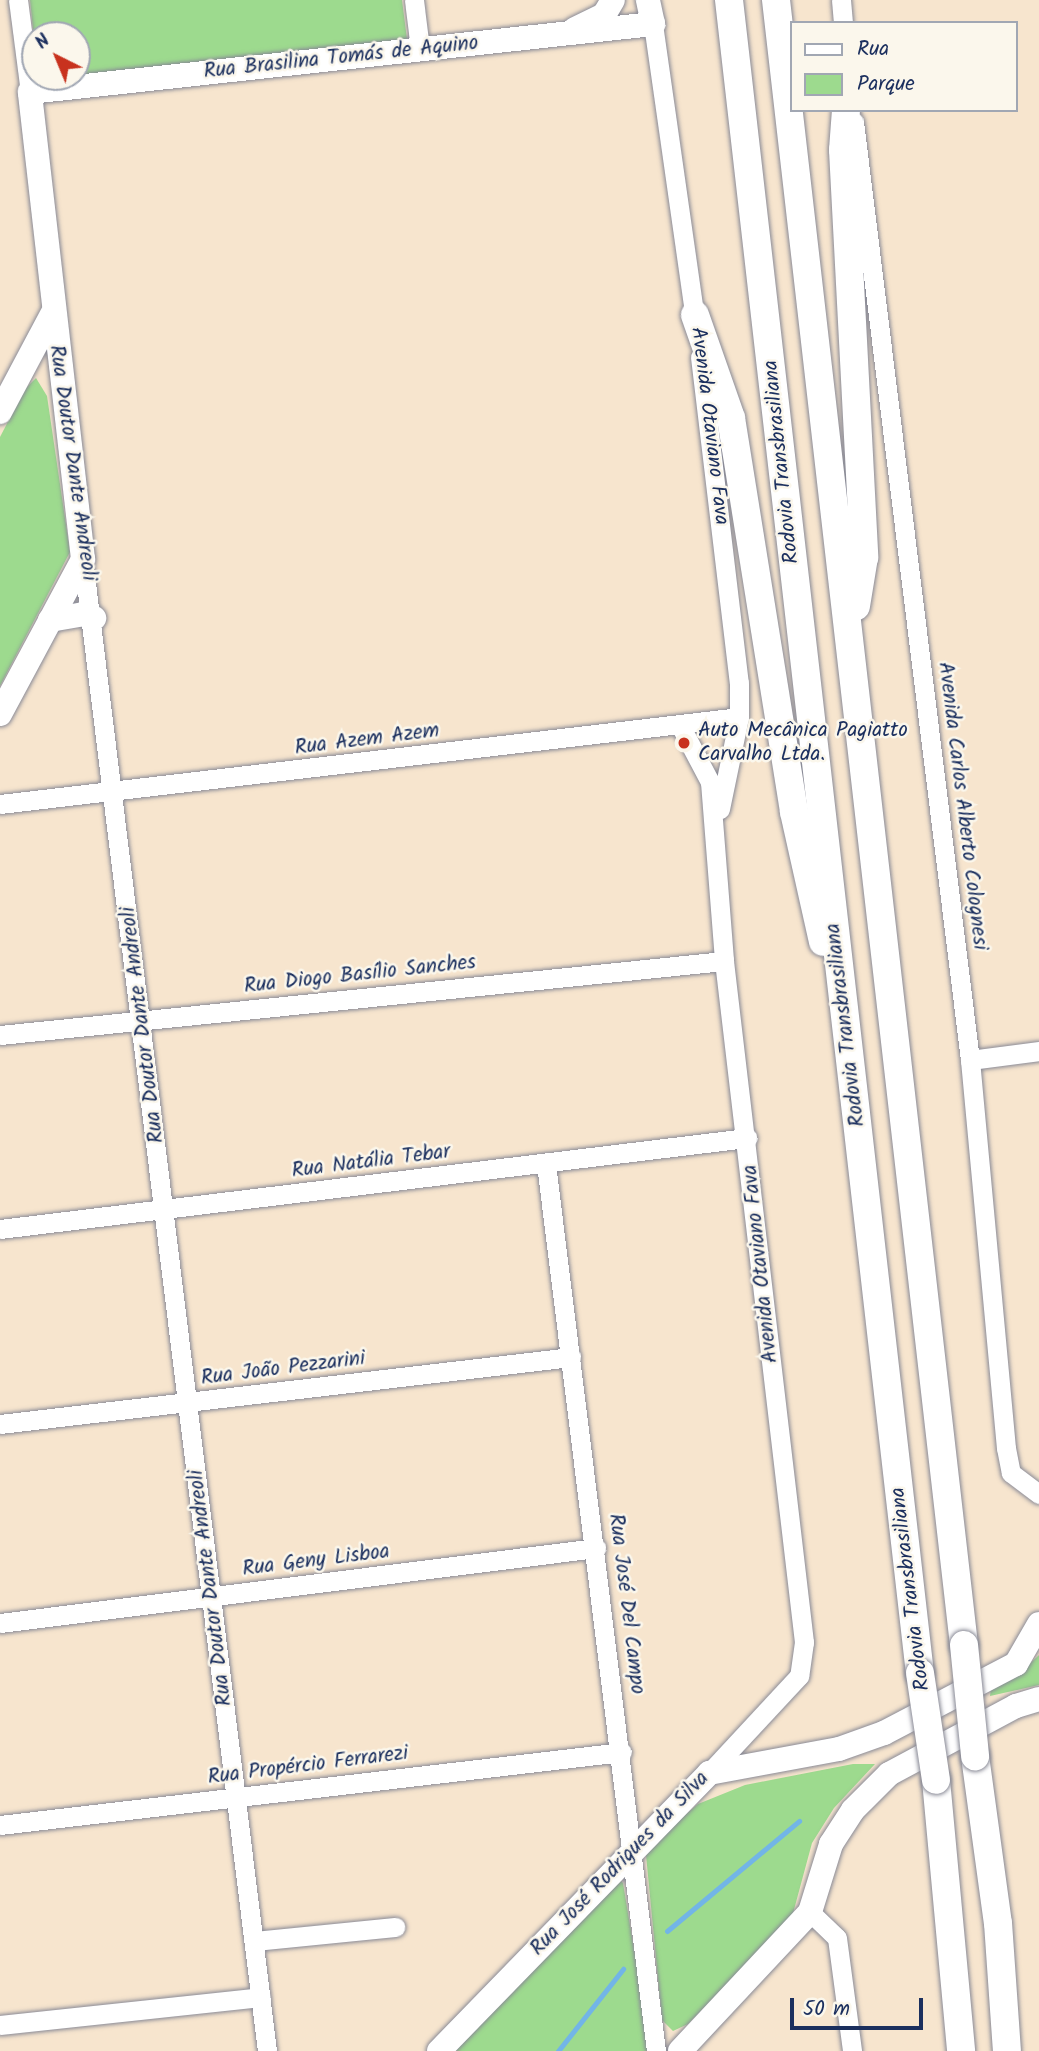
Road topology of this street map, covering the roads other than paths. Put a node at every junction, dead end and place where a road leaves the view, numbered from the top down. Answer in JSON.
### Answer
{"nodes":[{"id":1,"x":19,"y":0,"type":"edge"},
{"id":2,"x":414,"y":0,"type":"edge"},
{"id":3,"x":612,"y":0,"type":"edge"},
{"id":4,"x":637,"y":0,"type":"edge"},
{"id":5,"x":648,"y":0,"type":"edge"},
{"id":6,"x":729,"y":0,"type":"edge"},
{"id":7,"x":776,"y":0,"type":"edge"},
{"id":8,"x":841,"y":0,"type":"edge"},
{"id":9,"x":843,"y":21,"type":"edge"},
{"id":10,"x":653,"y":24,"type":"junction"},
{"id":11,"x":598,"y":32,"type":"junction"},
{"id":12,"x":562,"y":35,"type":"junction"},
{"id":13,"x":420,"y":49,"type":"junction"},
{"id":14,"x":30,"y":93,"type":"junction"},
{"id":15,"x":846,"y":112,"type":"edge"},
{"id":16,"x":852,"y":112,"type":"edge"},
{"id":17,"x":52,"y":314,"type":"junction"},
{"id":18,"x":695,"y":315,"type":"junction"},
{"id":19,"x":0,"y":411,"type":"edge"},
{"id":20,"x":83,"y":559,"type":"junction"},
{"id":21,"x":94,"y":618,"type":"junction"},
{"id":22,"x":50,"y":620,"type":"junction"},
{"id":23,"x":850,"y":640,"type":"junction"},
{"id":24,"x":0,"y":714,"type":"edge"},
{"id":25,"x":739,"y":717,"type":"junction"},
{"id":26,"x":681,"y":727,"type":"junction"},
{"id":27,"x":116,"y":791,"type":"junction"},
{"id":28,"x":0,"y":804,"type":"edge"},
{"id":29,"x":715,"y":852,"type":"junction"},
{"id":30,"x":724,"y":961,"type":"junction"},
{"id":31,"x":843,"y":1000,"type":"junction"},
{"id":32,"x":142,"y":1020,"type":"junction"},
{"id":33,"x":0,"y":1035,"type":"edge"},
{"id":34,"x":1039,"y":1051,"type":"edge"},
{"id":35,"x":970,"y":1060,"type":"junction"},
{"id":36,"x":747,"y":1138,"type":"junction"},
{"id":37,"x":547,"y":1164,"type":"junction"},
{"id":38,"x":165,"y":1209,"type":"junction"},
{"id":39,"x":0,"y":1229,"type":"edge"},
{"id":40,"x":571,"y":1357,"type":"junction"},
{"id":41,"x":189,"y":1404,"type":"junction"},
{"id":42,"x":0,"y":1424,"type":"edge"},
{"id":43,"x":1039,"y":1494,"type":"edge"},
{"id":44,"x":596,"y":1548,"type":"junction"},
{"id":45,"x":212,"y":1597,"type":"junction"},
{"id":46,"x":0,"y":1623,"type":"edge"},
{"id":47,"x":1039,"y":1624,"type":"edge"},
{"id":48,"x":799,"y":1676,"type":"joint"},
{"id":49,"x":1039,"y":1699,"type":"edge"},
{"id":50,"x":622,"y":1752,"type":"junction"},
{"id":51,"x":709,"y":1773,"type":"junction"},
{"id":52,"x":236,"y":1797,"type":"junction"},
{"id":53,"x":0,"y":1825,"type":"edge"},
{"id":54,"x":635,"y":1850,"type":"junction"},
{"id":55,"x":810,"y":1912,"type":"junction"},
{"id":56,"x":395,"y":1927,"type":"dead end"},
{"id":57,"x":254,"y":1941,"type":"junction"},
{"id":58,"x":260,"y":1997,"type":"junction"},
{"id":59,"x":0,"y":2025,"type":"edge"},
{"id":60,"x":267,"y":2051,"type":"edge"},
{"id":61,"x":439,"y":2051,"type":"edge"},
{"id":62,"x":656,"y":2051,"type":"edge"},
{"id":63,"x":680,"y":2051,"type":"edge"},
{"id":64,"x":852,"y":2051,"type":"edge"},
{"id":65,"x":961,"y":2051,"type":"edge"},
{"id":66,"x":1007,"y":2051,"type":"edge"}],
"edges":[{"from":1,"to":14,"type":"street","name":"Rua Doutor Dante Andreoli"},
{"from":2,"to":13,"type":"street"},
{"from":3,"to":12,"type":"main road"},
{"from":4,"to":11,"type":"main road"},
{"from":5,"to":10,"type":"main road","name":"Avenida Otaviano Fava"},
{"from":6,"to":31,"type":"highway","name":"Rodovia Transbrasiliana"},
{"from":7,"to":23,"type":"highway"},
{"from":8,"to":9,"type":"street"},
{"from":10,"to":11,"type":"main road","name":"Rua Brasilina Tomás de Aquino"},
{"from":10,"to":18,"type":"street","name":"Avenida Otaviano Fava"},
{"from":11,"to":12,"type":"main road","name":"Rua Brasilina Tomás de Aquino"},
{"from":12,"to":13,"type":"main road","name":"Rua Brasilina Tomás de Aquino"},
{"from":13,"to":14,"type":"main road","name":"Rua Brasilina Tomás de Aquino"},
{"from":14,"to":17,"type":"main road","name":"Rua Doutor Dante Andreoli"},
{"from":15,"to":23,"type":"highway"},
{"from":16,"to":35,"type":"street","name":"Avenida Carlos Alberto Colognesi"},
{"from":17,"to":19,"type":"main road"},
{"from":17,"to":20,"type":"main road","name":"Rua Doutor Dante Andreoli"},
{"from":18,"to":25,"type":"street","name":"Avenida Otaviano Fava"},
{"from":18,"to":31,"type":"highway"},
{"from":20,"to":21,"type":"street","name":"Rua Doutor Dante Andreoli"},
{"from":20,"to":22,"type":"main road"},
{"from":21,"to":22,"type":"main road"},
{"from":21,"to":27,"type":"street","name":"Rua Doutor Dante Andreoli"},
{"from":22,"to":24,"type":"main road"},
{"from":23,"to":66,"type":"highway","bridge":true},
{"from":25,"to":26,"type":"street","name":"Rua Azem Azem"},
{"from":25,"to":29,"type":"street","name":"Avenida Otaviano Fava"},
{"from":26,"to":27,"type":"street","name":"Rua Azem Azem"},
{"from":26,"to":29,"type":"street","name":"Avenida Otaviano Fava"},
{"from":27,"to":28,"type":"street","name":"Rua Azem Azem"},
{"from":27,"to":32,"type":"street","name":"Rua Doutor Dante Andreoli"},
{"from":29,"to":30,"type":"street","name":"Avenida Otaviano Fava"},
{"from":30,"to":32,"type":"street","name":"Rua Diogo Basílio Sanches"},
{"from":30,"to":36,"type":"street","name":"Avenida Otaviano Fava"},
{"from":31,"to":65,"type":"highway","name":"Rodovia Transbrasiliana","bridge":true},
{"from":32,"to":33,"type":"street","name":"Rua Diogo Basílio Sanches"},
{"from":32,"to":38,"type":"street","name":"Rua Doutor Dante Andreoli"},
{"from":34,"to":35,"type":"street"},
{"from":35,"to":43,"type":"street","name":"Avenida Carlos Alberto Colognesi"},
{"from":36,"to":37,"type":"street","name":"Rua Natália Tebar"},
{"from":36,"to":48,"type":"street","name":"Avenida Otaviano Fava"},
{"from":37,"to":38,"type":"street","name":"Rua Natália Tebar"},
{"from":37,"to":40,"type":"street","name":"Rua José Del Campo"},
{"from":38,"to":39,"type":"street","name":"Rua Natália Tebar"},
{"from":38,"to":41,"type":"street","name":"Rua Doutor Dante Andreoli"},
{"from":40,"to":41,"type":"street","name":"Rua João Pezzarini"},
{"from":40,"to":44,"type":"street","name":"Rua José Del Campo"},
{"from":41,"to":42,"type":"street","name":"Rua João Pezzarini"},
{"from":41,"to":45,"type":"street","name":"Rua Doutor Dante Andreoli"},
{"from":44,"to":45,"type":"street","name":"Rua Geny Lisboa"},
{"from":44,"to":50,"type":"street","name":"Rua José Del Campo"},
{"from":45,"to":46,"type":"street","name":"Rua Geny Lisboa"},
{"from":45,"to":52,"type":"street","name":"Rua Doutor Dante Andreoli"},
{"from":47,"to":51,"type":"main road"},
{"from":48,"to":51,"type":"street","name":"Rua José Rodrigues da Silva"},
{"from":49,"to":55,"type":"main road"},
{"from":50,"to":52,"type":"street","name":"Rua Propércio Ferrarezi"},
{"from":50,"to":54,"type":"street","name":"Rua José Del Campo"},
{"from":51,"to":54,"type":"main road","name":"Rua José Rodrigues da Silva"},
{"from":52,"to":53,"type":"street","name":"Rua Propércio Ferrarezi"},
{"from":52,"to":57,"type":"street","name":"Rua Doutor Dante Andreoli"},
{"from":54,"to":61,"type":"main road","name":"Rua José Rodrigues da Silva"},
{"from":54,"to":62,"type":"street","name":"Rua José Del Campo"},
{"from":55,"to":63,"type":"main road"},
{"from":55,"to":64,"type":"street"},
{"from":56,"to":57,"type":"street"},
{"from":57,"to":58,"type":"street","name":"Rua Doutor Dante Andreoli"},
{"from":58,"to":59,"type":"street"},
{"from":58,"to":60,"type":"street","name":"Rua Doutor Dante Andreoli"}]}
